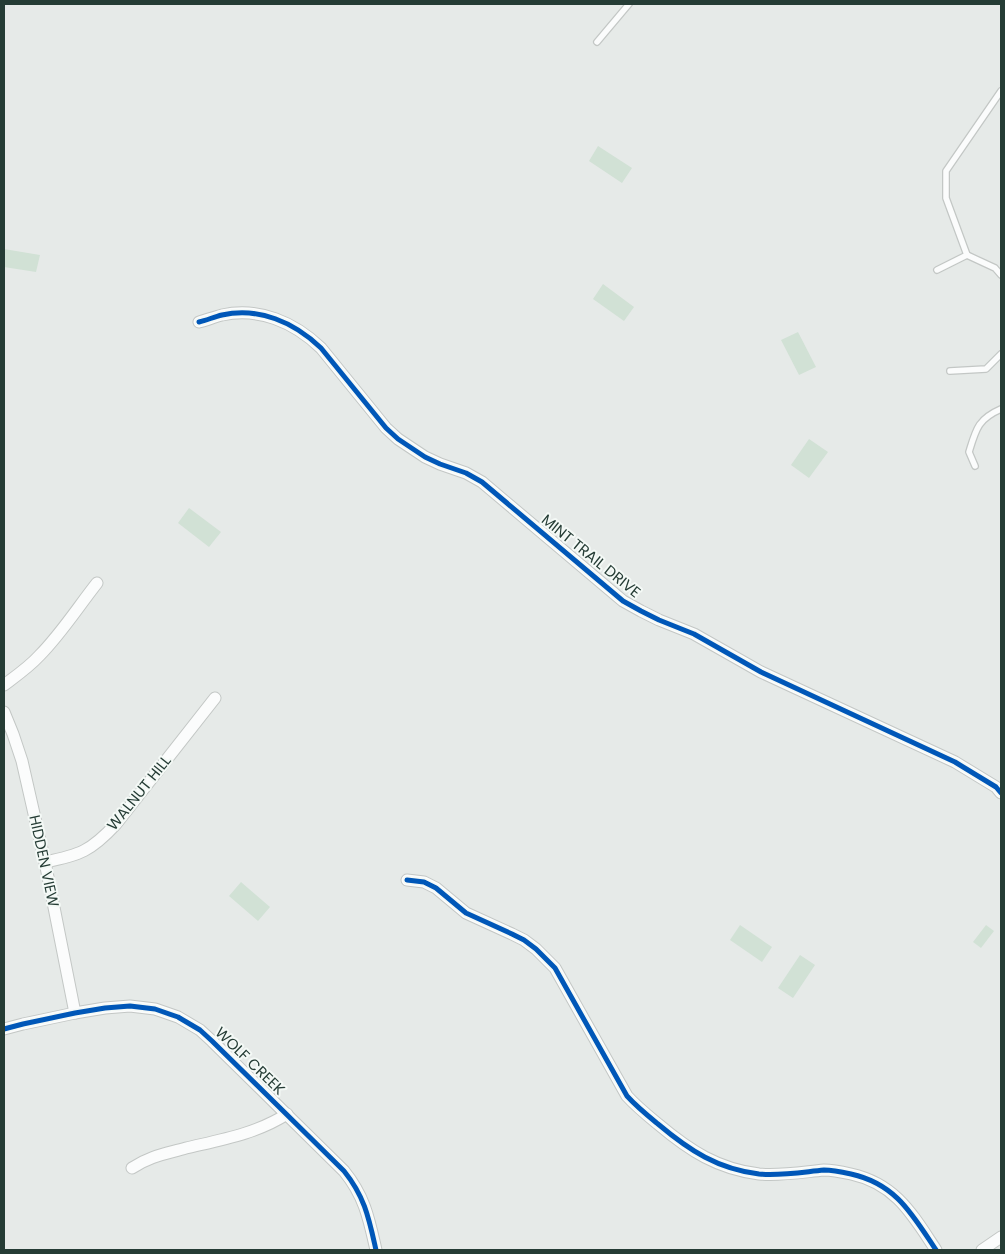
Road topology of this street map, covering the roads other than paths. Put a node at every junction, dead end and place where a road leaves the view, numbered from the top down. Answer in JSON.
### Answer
{"nodes":[{"id":1,"x":629,"y":4,"type":"edge"},
{"id":2,"x":598,"y":42,"type":"dead end"},
{"id":3,"x":1001,"y":91,"type":"edge"},
{"id":4,"x":967,"y":255,"type":"junction"},
{"id":5,"x":937,"y":270,"type":"dead end"},
{"id":6,"x":1001,"y":275,"type":"edge"},
{"id":7,"x":199,"y":322,"type":"dead end"},
{"id":8,"x":1001,"y":354,"type":"edge"},
{"id":9,"x":950,"y":371,"type":"dead end"},
{"id":10,"x":1001,"y":409,"type":"edge"},
{"id":11,"x":975,"y":466,"type":"dead end"},
{"id":12,"x":97,"y":583,"type":"dead end"},
{"id":13,"x":4,"y":685,"type":"edge"},
{"id":14,"x":215,"y":698,"type":"dead end"},
{"id":15,"x":4,"y":712,"type":"edge"},
{"id":16,"x":1001,"y":793,"type":"edge"},
{"id":17,"x":44,"y":862,"type":"junction"},
{"id":18,"x":406,"y":880,"type":"dead end"},
{"id":19,"x":75,"y":1013,"type":"junction"},
{"id":20,"x":4,"y":1029,"type":"edge"},
{"id":21,"x":287,"y":1114,"type":"junction"},
{"id":22,"x":132,"y":1168,"type":"dead end"},
{"id":23,"x":1001,"y":1236,"type":"edge"},
{"id":24,"x":376,"y":1250,"type":"edge"},
{"id":25,"x":936,"y":1250,"type":"edge"},
{"id":26,"x":982,"y":1250,"type":"edge"}],
"edges":[{"from":1,"to":2,"type":"lane"},
{"from":3,"to":4,"type":"lane"},
{"from":4,"to":5,"type":"lane"},
{"from":4,"to":6,"type":"lane"},
{"from":7,"to":16,"type":"street","name":"MINT TRAIL DRIVE"},
{"from":8,"to":9,"type":"lane"},
{"from":10,"to":11,"type":"lane"},
{"from":12,"to":13,"type":"street"},
{"from":14,"to":17,"type":"street","name":"WALNUT HILL"},
{"from":15,"to":17,"type":"street","name":"HIDDEN VIEW"},
{"from":17,"to":19,"type":"street","name":"HIDDEN VIEW"},
{"from":18,"to":25,"type":"street"},
{"from":19,"to":20,"type":"street","name":"WOLF CREEK"},
{"from":19,"to":21,"type":"street","name":"WOLF CREEK"},
{"from":21,"to":22,"type":"street"},
{"from":21,"to":24,"type":"street","name":"WOLF CREEK"},
{"from":23,"to":26,"type":"street"}]}
